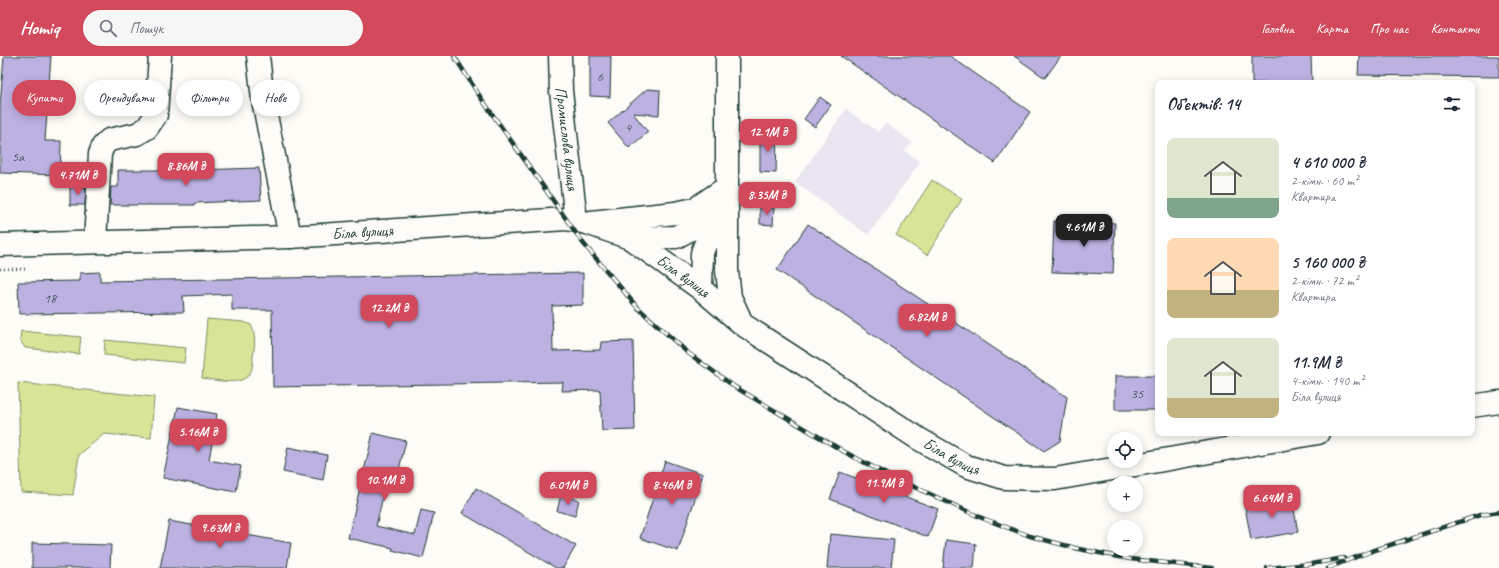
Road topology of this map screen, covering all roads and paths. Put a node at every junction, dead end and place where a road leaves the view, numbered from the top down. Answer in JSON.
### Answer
{"nodes":[{"id":1,"x":160,"y":56,"type":"edge"},
{"id":2,"x":258,"y":56,"type":"edge"},
{"id":3,"x":560,"y":56,"type":"edge"},
{"id":4,"x":727,"y":56,"type":"edge"},
{"id":5,"x":727,"y":187,"type":"junction"},
{"id":6,"x":582,"y":222,"type":"junction"},
{"id":7,"x":290,"y":237,"type":"junction"},
{"id":8,"x":630,"y":238,"type":"junction"},
{"id":9,"x":95,"y":242,"type":"junction"},
{"id":10,"x":0,"y":245,"type":"edge"},
{"id":11,"x":26,"y":269,"type":"dead end"},
{"id":12,"x":0,"y":270,"type":"edge"},
{"id":13,"x":701,"y":289,"type":"junction"},
{"id":14,"x":742,"y":324,"type":"junction"},
{"id":15,"x":1499,"y":402,"type":"edge"},
{"id":16,"x":1475,"y":406,"type":"edge"},
{"id":17,"x":1301,"y":436,"type":"edge"}],
"edges":[{"from":1,"to":9,"type":"street"},
{"from":2,"to":7,"type":"street"},
{"from":3,"to":6,"type":"street","name":"Промислова вулиця"},
{"from":4,"to":5,"type":"street"},
{"from":5,"to":6,"type":"street"},
{"from":5,"to":8,"type":"street"},
{"from":5,"to":13,"type":"street"},
{"from":5,"to":14,"type":"street"},
{"from":6,"to":7,"type":"street","name":"Біла вулиця"},
{"from":6,"to":8,"type":"street","name":"Біла вулиця"},
{"from":7,"to":9,"type":"street","name":"Біла вулиця"},
{"from":8,"to":13,"type":"street","name":"Біла вулиця"},
{"from":9,"to":10,"type":"street","name":"Біла вулиця"},
{"from":11,"to":12,"type":"path"},
{"from":13,"to":14,"type":"street","name":"Біла вулиця"},
{"from":14,"to":17,"type":"street","name":"Біла вулиця"},
{"from":15,"to":16,"type":"street"}]}
